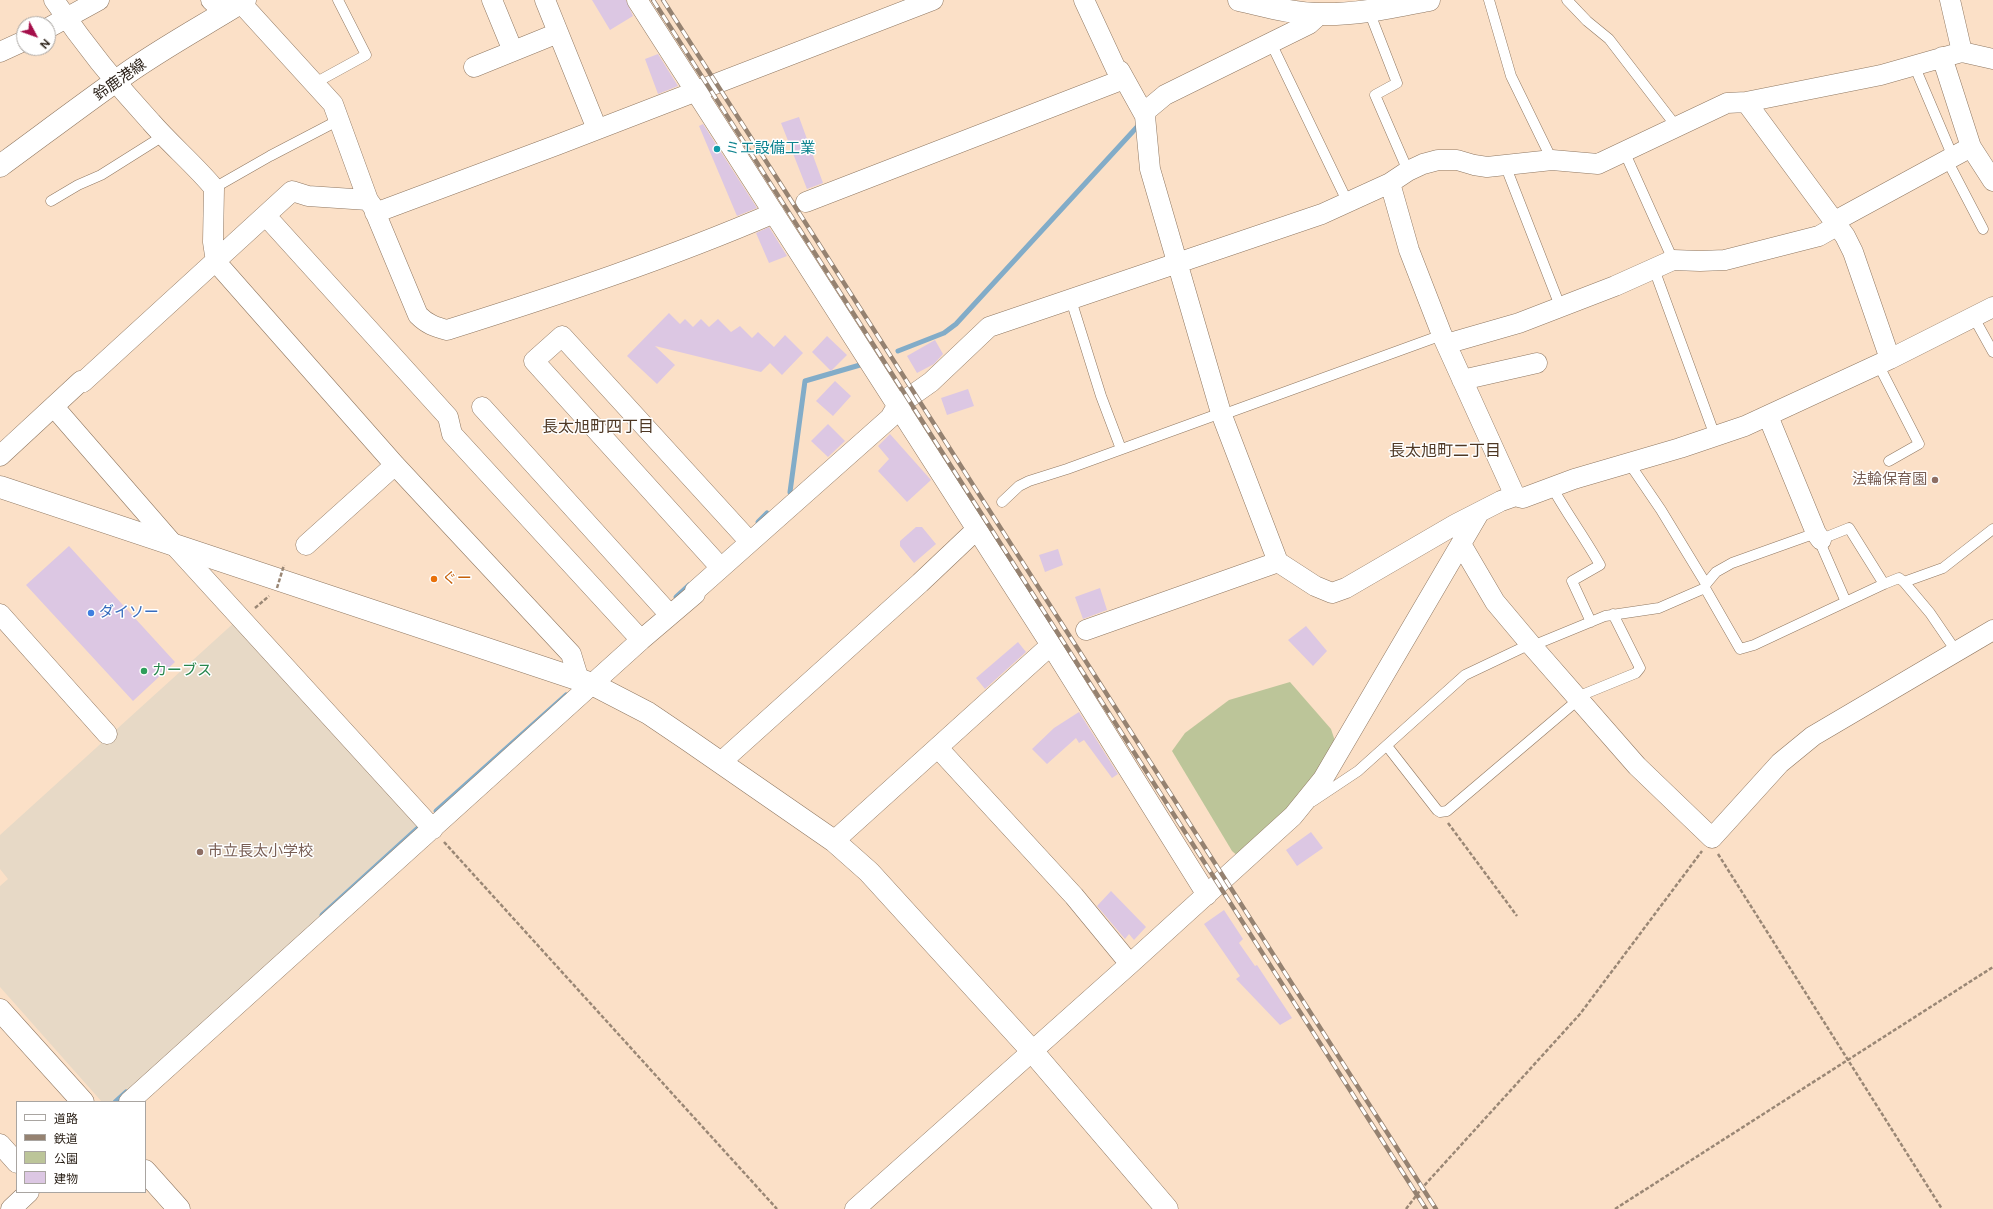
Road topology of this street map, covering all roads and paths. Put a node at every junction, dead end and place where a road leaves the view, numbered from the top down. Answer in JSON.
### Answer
{"nodes":[{"id":1,"x":54,"y":0,"type":"edge"},
{"id":2,"x":99,"y":0,"type":"edge"},
{"id":3,"x":338,"y":0,"type":"edge"},
{"id":4,"x":492,"y":0,"type":"edge"},
{"id":5,"x":545,"y":0,"type":"edge"},
{"id":6,"x":637,"y":0,"type":"edge"},
{"id":7,"x":933,"y":0,"type":"edge"},
{"id":8,"x":1084,"y":0,"type":"edge"},
{"id":9,"x":1239,"y":0,"type":"edge"},
{"id":10,"x":1429,"y":0,"type":"edge"},
{"id":11,"x":1489,"y":0,"type":"edge"},
{"id":12,"x":1567,"y":0,"type":"edge"},
{"id":13,"x":1950,"y":0,"type":"edge"},
{"id":14,"x":230,"y":4,"type":"edge"},
{"id":15,"x":1370,"y":11,"type":"junction"},
{"id":16,"x":1320,"y":14,"type":"junction"},
{"id":17,"x":66,"y":18,"type":"junction"},
{"id":18,"x":56,"y":24,"type":"edge"},
{"id":19,"x":558,"y":33,"type":"junction"},
{"id":20,"x":1270,"y":43,"type":"junction"},
{"id":21,"x":16,"y":45,"type":"edge"},
{"id":22,"x":513,"y":51,"type":"junction"},
{"id":23,"x":0,"y":52,"type":"edge"},
{"id":24,"x":1962,"y":52,"type":"junction"},
{"id":25,"x":1942,"y":57,"type":"junction"},
{"id":26,"x":1993,"y":59,"type":"edge"},
{"id":27,"x":1914,"y":65,"type":"junction"},
{"id":28,"x":474,"y":67,"type":"dead end"},
{"id":29,"x":1124,"y":79,"type":"junction"},
{"id":30,"x":116,"y":83,"type":"junction"},
{"id":31,"x":315,"y":83,"type":"junction"},
{"id":32,"x":695,"y":91,"type":"junction"},
{"id":33,"x":1746,"y":102,"type":"junction"},
{"id":34,"x":1145,"y":116,"type":"junction"},
{"id":35,"x":340,"y":120,"type":"junction"},
{"id":36,"x":1676,"y":126,"type":"junction"},
{"id":37,"x":597,"y":129,"type":"junction"},
{"id":38,"x":163,"y":136,"type":"junction"},
{"id":39,"x":1971,"y":147,"type":"junction"},
{"id":40,"x":1624,"y":151,"type":"junction"},
{"id":41,"x":1950,"y":158,"type":"junction"},
{"id":42,"x":1552,"y":160,"type":"junction"},
{"id":43,"x":1510,"y":165,"type":"junction"},
{"id":44,"x":0,"y":166,"type":"edge"},
{"id":45,"x":1408,"y":171,"type":"junction"},
{"id":46,"x":1993,"y":181,"type":"edge"},
{"id":47,"x":1390,"y":184,"type":"junction"},
{"id":48,"x":214,"y":188,"type":"junction"},
{"id":49,"x":50,"y":201,"type":"dead end"},
{"id":50,"x":806,"y":202,"type":"dead end"},
{"id":51,"x":1348,"y":203,"type":"junction"},
{"id":52,"x":372,"y":206,"type":"junction"},
{"id":53,"x":774,"y":213,"type":"junction"},
{"id":54,"x":266,"y":216,"type":"junction"},
{"id":55,"x":1835,"y":221,"type":"junction"},
{"id":56,"x":1983,"y":229,"type":"dead end"},
{"id":57,"x":1673,"y":260,"type":"junction"},
{"id":58,"x":216,"y":262,"type":"junction"},
{"id":59,"x":1176,"y":262,"type":"junction"},
{"id":60,"x":1654,"y":269,"type":"junction"},
{"id":61,"x":1071,"y":300,"type":"junction"},
{"id":62,"x":1560,"y":306,"type":"junction"},
{"id":63,"x":1993,"y":307,"type":"edge"},
{"id":64,"x":1973,"y":316,"type":"junction"},
{"id":65,"x":1444,"y":340,"type":"junction"},
{"id":66,"x":1993,"y":352,"type":"edge"},
{"id":67,"x":1884,"y":362,"type":"junction"},
{"id":68,"x":1537,"y":363,"type":"dead end"},
{"id":69,"x":1462,"y":380,"type":"junction"},
{"id":70,"x":897,"y":406,"type":"junction"},
{"id":71,"x":54,"y":407,"type":"junction"},
{"id":72,"x":482,"y":407,"type":"dead end"},
{"id":73,"x":1221,"y":414,"type":"junction"},
{"id":74,"x":1768,"y":416,"type":"junction"},
{"id":75,"x":1714,"y":436,"type":"junction"},
{"id":76,"x":1121,"y":449,"type":"junction"},
{"id":77,"x":2,"y":451,"type":"edge"},
{"id":78,"x":1889,"y":461,"type":"dead end"},
{"id":79,"x":1629,"y":463,"type":"junction"},
{"id":80,"x":396,"y":465,"type":"junction"},
{"id":81,"x":0,"y":487,"type":"edge"},
{"id":82,"x":1552,"y":487,"type":"junction"},
{"id":83,"x":1515,"y":496,"type":"junction"},
{"id":84,"x":1002,"y":502,"type":"dead end"},
{"id":85,"x":1479,"y":513,"type":"junction"},
{"id":86,"x":1993,"y":529,"type":"edge"},
{"id":87,"x":976,"y":530,"type":"junction"},
{"id":88,"x":1819,"y":536,"type":"junction"},
{"id":89,"x":750,"y":542,"type":"junction"},
{"id":90,"x":173,"y":544,"type":"junction"},
{"id":91,"x":1461,"y":544,"type":"junction"},
{"id":92,"x":306,"y":545,"type":"dead end"},
{"id":93,"x":1278,"y":562,"type":"junction"},
{"id":94,"x":284,"y":565,"type":"dead end"},
{"id":95,"x":721,"y":568,"type":"junction"},
{"id":96,"x":1904,"y":582,"type":"junction"},
{"id":97,"x":1884,"y":584,"type":"junction"},
{"id":98,"x":1706,"y":586,"type":"junction"},
{"id":99,"x":1846,"y":602,"type":"junction"},
{"id":100,"x":254,"y":610,"type":"dead end"},
{"id":101,"x":0,"y":614,"type":"edge"},
{"id":102,"x":1613,"y":614,"type":"junction"},
{"id":103,"x":670,"y":615,"type":"junction"},
{"id":104,"x":1591,"y":622,"type":"junction"},
{"id":105,"x":1086,"y":630,"type":"dead end"},
{"id":106,"x":1993,"y":630,"type":"edge"},
{"id":107,"x":641,"y":640,"type":"junction"},
{"id":108,"x":1050,"y":646,"type":"junction"},
{"id":109,"x":1532,"y":646,"type":"junction"},
{"id":110,"x":1956,"y":651,"type":"junction"},
{"id":111,"x":586,"y":682,"type":"junction"},
{"id":112,"x":1578,"y":698,"type":"junction"},
{"id":113,"x":107,"y":734,"type":"dead end"},
{"id":114,"x":1387,"y":746,"type":"junction"},
{"id":115,"x":938,"y":748,"type":"junction"},
{"id":116,"x":721,"y":762,"type":"junction"},
{"id":117,"x":1299,"y":810,"type":"junction"},
{"id":118,"x":1440,"y":812,"type":"junction"},
{"id":119,"x":433,"y":829,"type":"junction"},
{"id":120,"x":834,"y":841,"type":"junction"},
{"id":121,"x":1714,"y":845,"type":"junction"},
{"id":122,"x":1207,"y":895,"type":"junction"},
{"id":123,"x":1516,"y":916,"type":"dead end"},
{"id":124,"x":1130,"y":964,"type":"junction"},
{"id":125,"x":1993,"y":967,"type":"edge"},
{"id":126,"x":0,"y":1010,"type":"edge"},
{"id":127,"x":1032,"y":1052,"type":"junction"},
{"id":128,"x":1848,"y":1061,"type":"junction"},
{"id":129,"x":82,"y":1101,"type":"edge"},
{"id":130,"x":130,"y":1101,"type":"edge"},
{"id":131,"x":0,"y":1144,"type":"edge"},
{"id":132,"x":16,"y":1162,"type":"edge"},
{"id":133,"x":146,"y":1172,"type":"edge"},
{"id":134,"x":28,"y":1193,"type":"edge"},
{"id":135,"x":10,"y":1209,"type":"edge"},
{"id":136,"x":180,"y":1209,"type":"edge"},
{"id":137,"x":777,"y":1209,"type":"edge"},
{"id":138,"x":855,"y":1209,"type":"edge"},
{"id":139,"x":1167,"y":1209,"type":"edge"},
{"id":140,"x":1406,"y":1209,"type":"edge"},
{"id":141,"x":1615,"y":1209,"type":"edge"},
{"id":142,"x":1942,"y":1209,"type":"edge"}],
"edges":[{"from":1,"to":17,"type":"street"},
{"from":2,"to":17,"type":"street"},
{"from":3,"to":31,"type":"lane"},
{"from":4,"to":22,"type":"street"},
{"from":5,"to":19,"type":"street"},
{"from":6,"to":32,"type":"street"},
{"from":7,"to":32,"type":"street"},
{"from":8,"to":29,"type":"street"},
{"from":9,"to":16,"type":"street"},
{"from":10,"to":15,"type":"street"},
{"from":11,"to":42,"type":"lane"},
{"from":12,"to":36,"type":"lane"},
{"from":13,"to":24,"type":"street"},
{"from":14,"to":30,"type":"street","name":"鈴鹿港線"},
{"from":14,"to":31,"type":"street"},
{"from":15,"to":16,"type":"street"},
{"from":15,"to":45,"type":"lane"},
{"from":16,"to":20,"type":"street"},
{"from":17,"to":18,"type":"street"},
{"from":17,"to":30,"type":"street"},
{"from":19,"to":22,"type":"street"},
{"from":19,"to":37,"type":"street"},
{"from":20,"to":34,"type":"street"},
{"from":20,"to":51,"type":"lane"},
{"from":21,"to":23,"type":"street"},
{"from":22,"to":28,"type":"street"},
{"from":24,"to":25,"type":"street"},
{"from":24,"to":26,"type":"street"},
{"from":25,"to":27,"type":"street"},
{"from":25,"to":39,"type":"street"},
{"from":27,"to":33,"type":"street"},
{"from":27,"to":41,"type":"lane"},
{"from":29,"to":34,"type":"street"},
{"from":29,"to":50,"type":"street"},
{"from":30,"to":38,"type":"street"},
{"from":30,"to":44,"type":"street","name":"鈴鹿港線"},
{"from":31,"to":35,"type":"street"},
{"from":32,"to":37,"type":"street"},
{"from":32,"to":53,"type":"street"},
{"from":33,"to":36,"type":"street"},
{"from":33,"to":55,"type":"street"},
{"from":34,"to":59,"type":"street"},
{"from":35,"to":48,"type":"lane"},
{"from":35,"to":52,"type":"street"},
{"from":36,"to":40,"type":"street"},
{"from":37,"to":52,"type":"street"},
{"from":38,"to":48,"type":"street"},
{"from":38,"to":49,"type":"lane"},
{"from":39,"to":41,"type":"street"},
{"from":39,"to":46,"type":"street"},
{"from":40,"to":42,"type":"street"},
{"from":40,"to":57,"type":"lane"},
{"from":41,"to":55,"type":"street"},
{"from":41,"to":56,"type":"lane"},
{"from":42,"to":43,"type":"street"},
{"from":43,"to":45,"type":"street"},
{"from":43,"to":62,"type":"lane"},
{"from":45,"to":47,"type":"street"},
{"from":47,"to":51,"type":"street"},
{"from":47,"to":65,"type":"street"},
{"from":48,"to":58,"type":"street"},
{"from":51,"to":59,"type":"street"},
{"from":52,"to":53,"type":"street"},
{"from":52,"to":54,"type":"street"},
{"from":53,"to":70,"type":"street"},
{"from":54,"to":58,"type":"street"},
{"from":54,"to":107,"type":"street"},
{"from":55,"to":57,"type":"street"},
{"from":55,"to":67,"type":"street"},
{"from":57,"to":60,"type":"street"},
{"from":58,"to":71,"type":"street"},
{"from":58,"to":80,"type":"street"},
{"from":59,"to":61,"type":"street"},
{"from":59,"to":73,"type":"street"},
{"from":60,"to":62,"type":"street"},
{"from":60,"to":75,"type":"lane"},
{"from":61,"to":70,"type":"street"},
{"from":61,"to":76,"type":"lane"},
{"from":62,"to":65,"type":"street"},
{"from":63,"to":64,"type":"street"},
{"from":64,"to":66,"type":"lane"},
{"from":64,"to":67,"type":"street"},
{"from":65,"to":69,"type":"street"},
{"from":65,"to":73,"type":"lane"},
{"from":67,"to":74,"type":"street"},
{"from":67,"to":78,"type":"lane"},
{"from":68,"to":69,"type":"street"},
{"from":69,"to":83,"type":"street"},
{"from":70,"to":87,"type":"street"},
{"from":70,"to":89,"type":"street"},
{"from":71,"to":77,"type":"street"},
{"from":71,"to":90,"type":"street"},
{"from":72,"to":103,"type":"street"},
{"from":73,"to":76,"type":"lane"},
{"from":73,"to":93,"type":"street"},
{"from":74,"to":75,"type":"street"},
{"from":74,"to":88,"type":"street"},
{"from":75,"to":79,"type":"street"},
{"from":76,"to":84,"type":"lane"},
{"from":79,"to":82,"type":"street"},
{"from":79,"to":98,"type":"lane"},
{"from":80,"to":92,"type":"street"},
{"from":80,"to":111,"type":"street"},
{"from":81,"to":90,"type":"street"},
{"from":82,"to":83,"type":"street"},
{"from":82,"to":104,"type":"lane"},
{"from":83,"to":85,"type":"street"},
{"from":85,"to":91,"type":"street"},
{"from":85,"to":93,"type":"street"},
{"from":86,"to":96,"type":"lane"},
{"from":87,"to":108,"type":"street"},
{"from":87,"to":116,"type":"street"},
{"from":88,"to":97,"type":"lane"},
{"from":88,"to":98,"type":"lane"},
{"from":88,"to":99,"type":"lane"},
{"from":89,"to":95,"type":"street"},
{"from":89,"to":95,"type":"street"},
{"from":90,"to":111,"type":"street"},
{"from":90,"to":119,"type":"street"},
{"from":91,"to":109,"type":"street"},
{"from":91,"to":117,"type":"street"},
{"from":93,"to":105,"type":"street"},
{"from":94,"to":100,"type":"path","bridge":true},
{"from":95,"to":103,"type":"street"},
{"from":96,"to":97,"type":"lane"},
{"from":96,"to":110,"type":"lane"},
{"from":97,"to":99,"type":"lane"},
{"from":98,"to":99,"type":"lane"},
{"from":98,"to":102,"type":"lane"},
{"from":101,"to":113,"type":"street"},
{"from":102,"to":104,"type":"lane"},
{"from":102,"to":112,"type":"lane"},
{"from":103,"to":107,"type":"street"},
{"from":104,"to":109,"type":"lane"},
{"from":106,"to":110,"type":"street"},
{"from":107,"to":111,"type":"street"},
{"from":108,"to":115,"type":"street"},
{"from":108,"to":122,"type":"street"},
{"from":109,"to":112,"type":"street"},
{"from":109,"to":114,"type":"lane"},
{"from":110,"to":121,"type":"street"},
{"from":111,"to":116,"type":"street"},
{"from":111,"to":119,"type":"street"},
{"from":112,"to":118,"type":"lane"},
{"from":112,"to":121,"type":"street"},
{"from":114,"to":117,"type":"lane"},
{"from":114,"to":118,"type":"lane"},
{"from":115,"to":120,"type":"street"},
{"from":115,"to":124,"type":"street"},
{"from":116,"to":120,"type":"street"},
{"from":117,"to":122,"type":"street"},
{"from":118,"to":123,"type":"path"},
{"from":119,"to":130,"type":"street"},
{"from":119,"to":137,"type":"path"},
{"from":120,"to":127,"type":"street"},
{"from":121,"to":128,"type":"path"},
{"from":121,"to":140,"type":"path"},
{"from":122,"to":124,"type":"street"},
{"from":124,"to":127,"type":"street"},
{"from":125,"to":128,"type":"path"},
{"from":126,"to":129,"type":"street"},
{"from":127,"to":138,"type":"street"},
{"from":127,"to":139,"type":"street"},
{"from":128,"to":141,"type":"path"},
{"from":128,"to":142,"type":"path"},
{"from":131,"to":132,"type":"street"},
{"from":133,"to":136,"type":"street"},
{"from":134,"to":135,"type":"street"}]}
